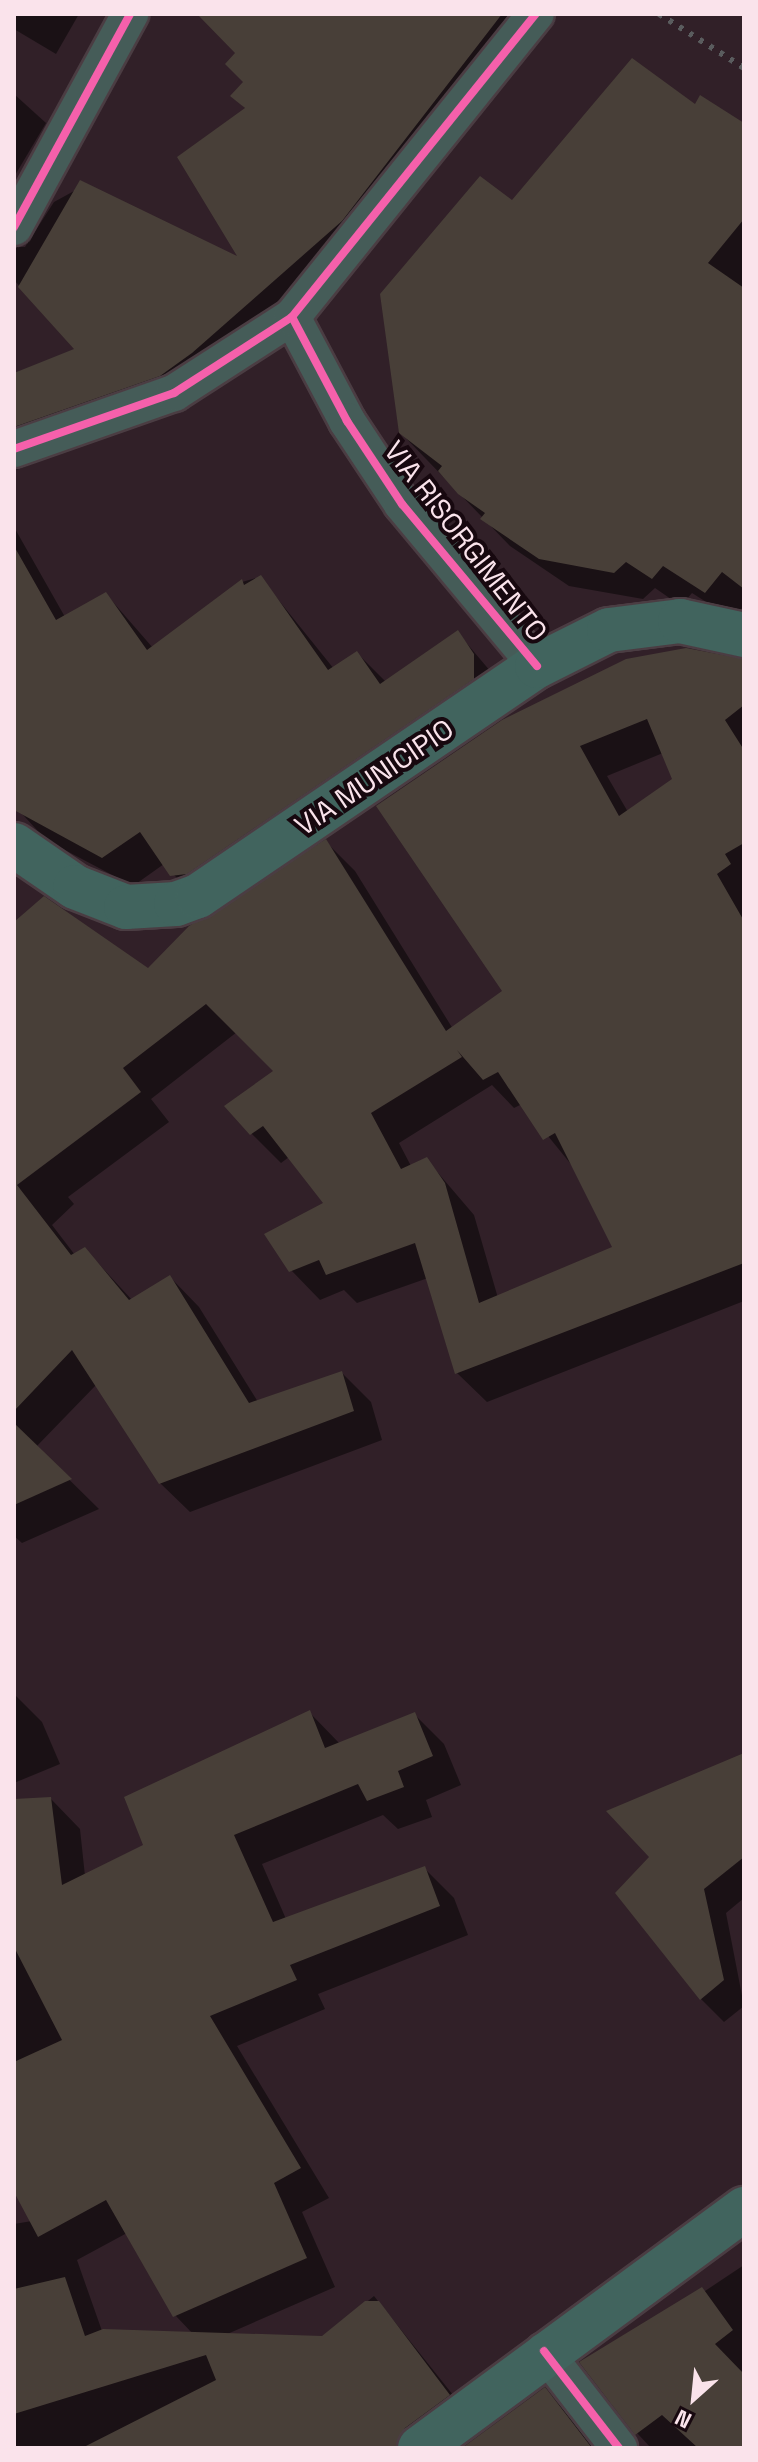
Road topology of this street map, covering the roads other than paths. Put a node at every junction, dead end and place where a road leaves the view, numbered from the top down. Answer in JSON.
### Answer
{"nodes":[{"id":1,"x":130,"y":14,"type":"edge"},
{"id":2,"x":536,"y":14,"type":"edge"},
{"id":3,"x":14,"y":227,"type":"edge"},
{"id":4,"x":292,"y":317,"type":"junction"},
{"id":5,"x":14,"y":449,"type":"edge"},
{"id":6,"x":744,"y":635,"type":"edge"},
{"id":7,"x":537,"y":666,"type":"junction"},
{"id":8,"x":14,"y":845,"type":"edge"},
{"id":9,"x":744,"y":2209,"type":"edge"},
{"id":10,"x":544,"y":2351,"type":"junction"},
{"id":11,"x":420,"y":2448,"type":"edge"},
{"id":12,"x":619,"y":2448,"type":"edge"}],
"edges":[{"from":1,"to":3,"type":"street"},
{"from":2,"to":4,"type":"street"},
{"from":4,"to":5,"type":"street"},
{"from":4,"to":7,"type":"street","name":"VIA RISORGIMENTO"},
{"from":6,"to":7,"type":"main road","name":"VIA MUNICIPIO"},
{"from":7,"to":8,"type":"main road","name":"VIA MUNICIPIO"},
{"from":9,"to":10,"type":"main road"},
{"from":10,"to":11,"type":"main road"},
{"from":10,"to":12,"type":"street"}]}
